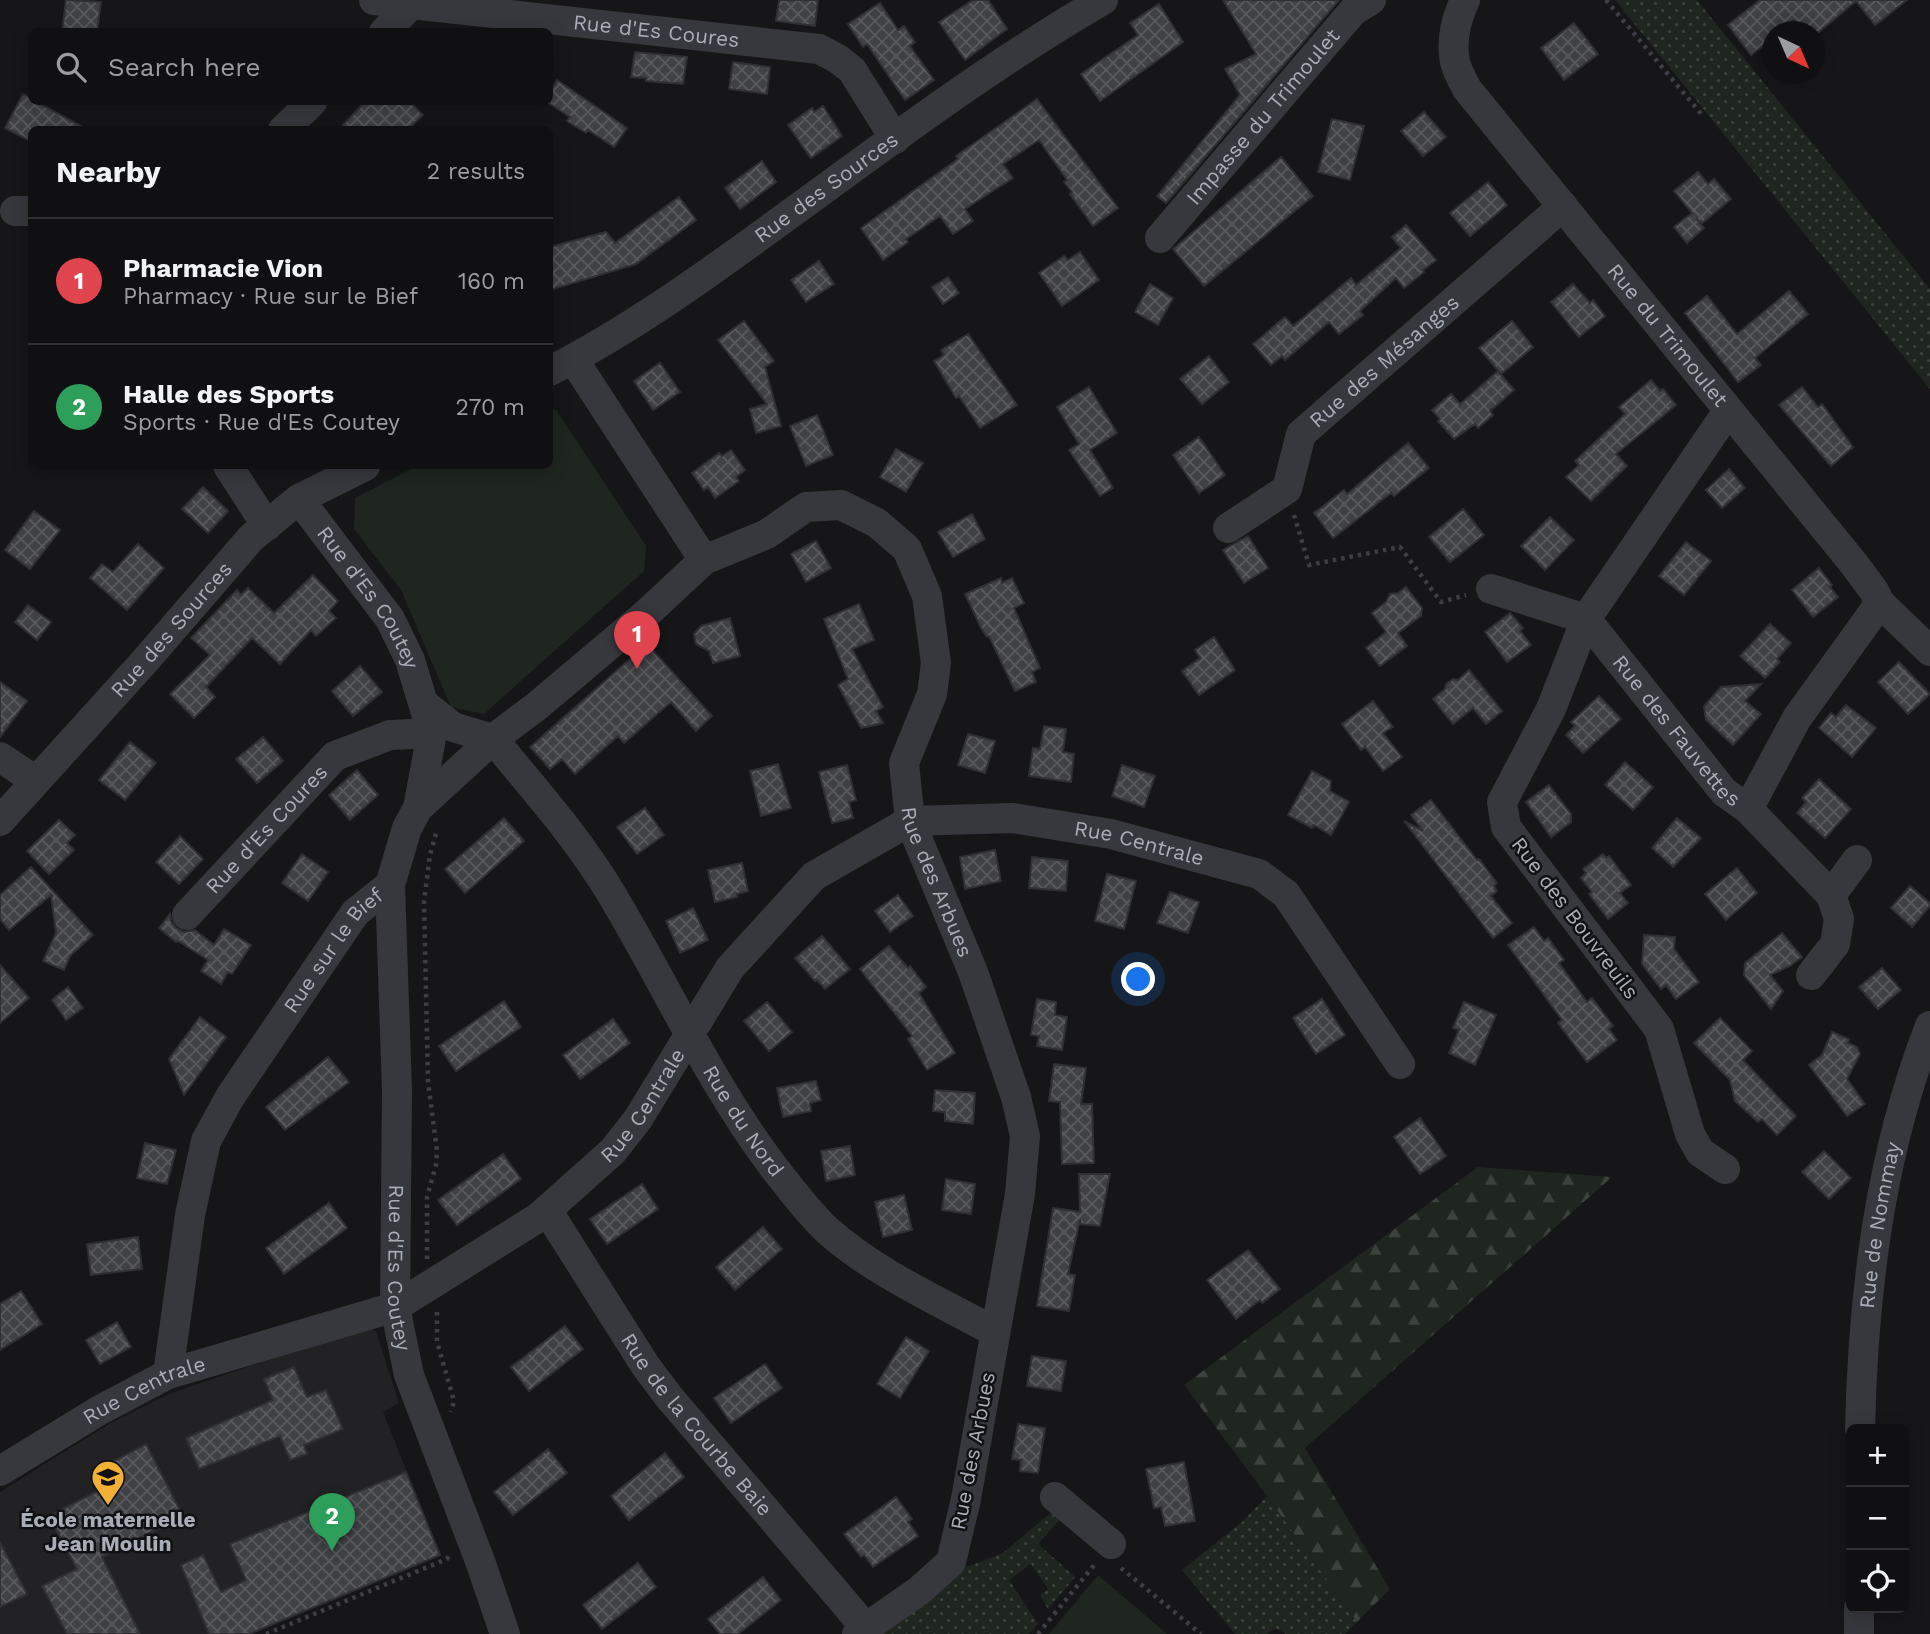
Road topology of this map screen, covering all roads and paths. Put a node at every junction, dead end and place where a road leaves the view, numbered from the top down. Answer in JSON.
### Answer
{"nodes":[{"id":1,"x":374,"y":0,"type":"edge"},
{"id":2,"x":1103,"y":0,"type":"edge"},
{"id":3,"x":1371,"y":0,"type":"edge"},
{"id":4,"x":1465,"y":0,"type":"edge"},
{"id":5,"x":1606,"y":0,"type":"edge"},
{"id":6,"x":414,"y":2,"type":"edge"},
{"id":7,"x":388,"y":28,"type":"edge"},
{"id":8,"x":309,"y":105,"type":"edge"},
{"id":9,"x":1702,"y":115,"type":"dead end"},
{"id":10,"x":287,"y":126,"type":"edge"},
{"id":11,"x":895,"y":139,"type":"junction"},
{"id":12,"x":1563,"y":206,"type":"junction"},
{"id":13,"x":1160,"y":238,"type":"dead end"},
{"id":14,"x":561,"y":365,"type":"edge"},
{"id":15,"x":1727,"y":411,"type":"junction"},
{"id":16,"x":230,"y":469,"type":"edge"},
{"id":17,"x":359,"y":469,"type":"edge"},
{"id":18,"x":1286,"y":489,"type":"junction"},
{"id":19,"x":299,"y":499,"type":"junction"},
{"id":20,"x":267,"y":526,"type":"junction"},
{"id":21,"x":1228,"y":528,"type":"dead end"},
{"id":22,"x":704,"y":560,"type":"junction"},
{"id":23,"x":1491,"y":589,"type":"joint"},
{"id":24,"x":1880,"y":603,"type":"junction"},
{"id":25,"x":1586,"y":619,"type":"junction"},
{"id":26,"x":1930,"y":651,"type":"edge"},
{"id":27,"x":424,"y":704,"type":"junction"},
{"id":28,"x":432,"y":733,"type":"junction"},
{"id":29,"x":493,"y":739,"type":"junction"},
{"id":30,"x":0,"y":757,"type":"edge"},
{"id":31,"x":36,"y":782,"type":"junction"},
{"id":32,"x":418,"y":808,"type":"junction"},
{"id":33,"x":1748,"y":809,"type":"junction"},
{"id":34,"x":0,"y":821,"type":"edge"},
{"id":35,"x":910,"y":821,"type":"junction"},
{"id":36,"x":1857,"y":860,"type":"dead end"},
{"id":37,"x":390,"y":885,"type":"junction"},
{"id":38,"x":1831,"y":895,"type":"junction"},
{"id":39,"x":187,"y":915,"type":"dead end"},
{"id":40,"x":1811,"y":975,"type":"dead end"},
{"id":41,"x":1930,"y":1026,"type":"edge"},
{"id":42,"x":688,"y":1035,"type":"junction"},
{"id":43,"x":1400,"y":1064,"type":"dead end"},
{"id":44,"x":1725,"y":1169,"type":"dead end"},
{"id":45,"x":547,"y":1210,"type":"junction"},
{"id":46,"x":432,"y":1284,"type":"junction"},
{"id":47,"x":396,"y":1307,"type":"junction"},
{"id":48,"x":995,"y":1332,"type":"junction"},
{"id":49,"x":168,"y":1374,"type":"junction"},
{"id":50,"x":427,"y":1424,"type":"junction"},
{"id":51,"x":1860,"y":1424,"type":"edge"},
{"id":52,"x":0,"y":1471,"type":"edge"},
{"id":53,"x":1055,"y":1497,"type":"dead end"},
{"id":54,"x":450,"y":1552,"type":"dead end"},
{"id":55,"x":1111,"y":1552,"type":"junction"},
{"id":56,"x":1859,"y":1613,"type":"edge"},
{"id":57,"x":861,"y":1631,"type":"edge"},
{"id":58,"x":266,"y":1634,"type":"edge"},
{"id":59,"x":505,"y":1634,"type":"edge"},
{"id":60,"x":1038,"y":1634,"type":"edge"},
{"id":61,"x":1202,"y":1634,"type":"edge"},
{"id":62,"x":1859,"y":1634,"type":"edge"}],
"edges":[{"from":1,"to":6,"type":"street","name":"Rue d'Es Coures"},
{"from":2,"to":11,"type":"street","name":"Rue des Sources"},
{"from":3,"to":13,"type":"street","name":"Impasse du Trimoulet"},
{"from":4,"to":12,"type":"street","name":"Rue du Trimoulet"},
{"from":5,"to":9,"type":"path"},
{"from":6,"to":7,"type":"street"},
{"from":6,"to":11,"type":"street","name":"Rue d'Es Coures"},
{"from":8,"to":10,"type":"street"},
{"from":11,"to":14,"type":"street","name":"Rue des Sources"},
{"from":12,"to":15,"type":"street","name":"Rue du Trimoulet"},
{"from":12,"to":18,"type":"street","name":"Rue des Mésanges"},
{"from":14,"to":22,"type":"street"},
{"from":15,"to":24,"type":"street","name":"Rue du Trimoulet"},
{"from":15,"to":25,"type":"street","name":"Rue des Bouvreuils"},
{"from":16,"to":20,"type":"street"},
{"from":17,"to":19,"type":"street","name":"Rue des Sources"},
{"from":18,"to":21,"type":"street"},
{"from":18,"to":23,"type":"path"},
{"from":19,"to":20,"type":"street","name":"Rue des Sources"},
{"from":19,"to":27,"type":"street","name":"Rue d'Es Coutey"},
{"from":20,"to":31,"type":"street","name":"Rue des Sources"},
{"from":22,"to":29,"type":"street","name":"Rue sur le Bief"},
{"from":22,"to":35,"type":"street","name":"Rue des Arbues"},
{"from":23,"to":25,"type":"street"},
{"from":24,"to":26,"type":"street","name":"Rue du Trimoulet"},
{"from":24,"to":33,"type":"street","name":"Rue des Fauvettes"},
{"from":25,"to":33,"type":"street","name":"Rue des Fauvettes"},
{"from":25,"to":44,"type":"street","name":"Rue des Bouvreuils"},
{"from":27,"to":28,"type":"street","name":"Rue d'Es Coutey"},
{"from":27,"to":29,"type":"street"},
{"from":28,"to":32,"type":"street","name":"Rue d'Es Coutey"},
{"from":28,"to":39,"type":"street","name":"Rue d'Es Coures"},
{"from":29,"to":32,"type":"street","name":"Rue sur le Bief"},
{"from":29,"to":42,"type":"street","name":"Rue du Nord"},
{"from":30,"to":31,"type":"street"},
{"from":31,"to":34,"type":"street","name":"Rue des Sources"},
{"from":32,"to":37,"type":"street","name":"Rue sur le Bief"},
{"from":32,"to":46,"type":"path"},
{"from":33,"to":38,"type":"street"},
{"from":35,"to":42,"type":"street","name":"Rue Centrale"},
{"from":35,"to":43,"type":"street","name":"Rue Centrale"},
{"from":35,"to":48,"type":"street","name":"Rue des Arbues"},
{"from":36,"to":38,"type":"street"},
{"from":37,"to":47,"type":"street","name":"Rue d'Es Coutey"},
{"from":37,"to":49,"type":"street","name":"Rue sur le Bief"},
{"from":38,"to":40,"type":"street"},
{"from":41,"to":51,"type":"street","name":"Rue de Nommay"},
{"from":42,"to":45,"type":"street","name":"Rue Centrale"},
{"from":42,"to":48,"type":"street","name":"Rue du Nord"},
{"from":45,"to":46,"type":"street","name":"Rue Centrale"},
{"from":45,"to":57,"type":"street","name":"Rue de la Courbe Baie"},
{"from":46,"to":47,"type":"street","name":"Rue Centrale"},
{"from":46,"to":50,"type":"path"},
{"from":47,"to":49,"type":"street","name":"Rue Centrale"},
{"from":47,"to":50,"type":"street","name":"Rue d'Es Coutey"},
{"from":48,"to":57,"type":"street","name":"Rue des Arbues"},
{"from":49,"to":52,"type":"street","name":"Rue Centrale"},
{"from":50,"to":59,"type":"street","name":"Rue d'Es Coutey"},
{"from":53,"to":55,"type":"street"},
{"from":54,"to":58,"type":"path"},
{"from":55,"to":60,"type":"path"},
{"from":55,"to":61,"type":"path"},
{"from":56,"to":62,"type":"street"}]}
